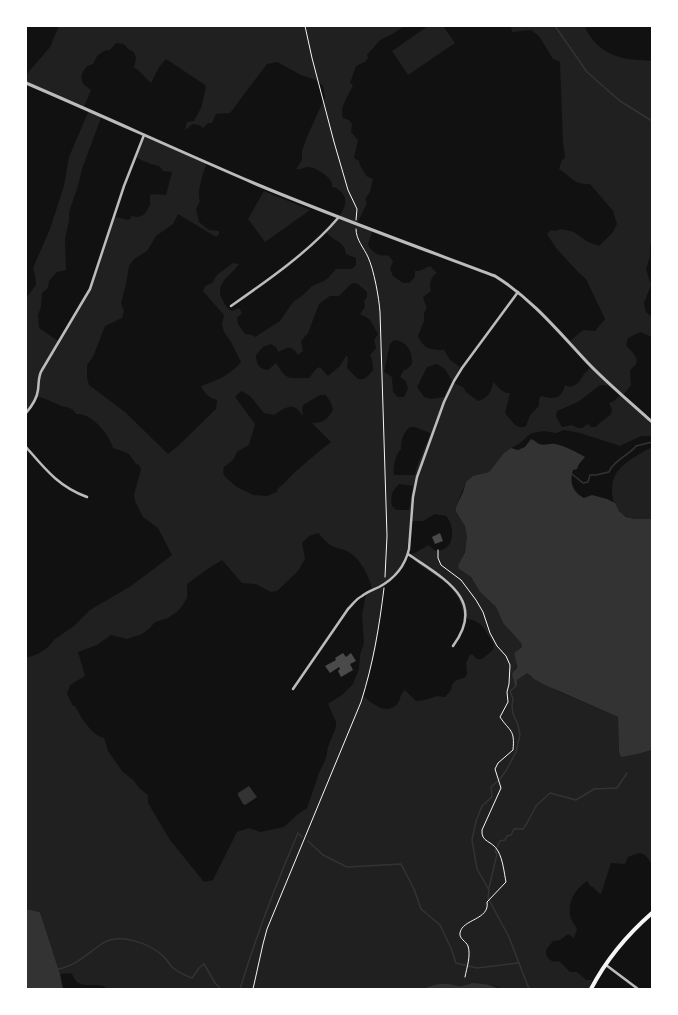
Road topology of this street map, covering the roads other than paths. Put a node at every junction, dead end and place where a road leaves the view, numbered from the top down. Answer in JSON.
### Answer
{"nodes":[{"id":1,"x":26,"y":83,"type":"edge"},
{"id":2,"x":144,"y":134,"type":"junction"},
{"id":3,"x":338,"y":218,"type":"junction"},
{"id":4,"x":518,"y":291,"type":"junction"},
{"id":5,"x":231,"y":306,"type":"dead end"},
{"id":6,"x":26,"y":413,"type":"edge"},
{"id":7,"x":652,"y":422,"type":"edge"},
{"id":8,"x":26,"y":447,"type":"edge"},
{"id":9,"x":87,"y":496,"type":"dead end"},
{"id":10,"x":408,"y":554,"type":"junction"},
{"id":11,"x":452,"y":646,"type":"dead end"},
{"id":12,"x":294,"y":689,"type":"dead end"},
{"id":13,"x":652,"y":912,"type":"edge"},
{"id":14,"x":605,"y":965,"type":"junction"},
{"id":15,"x":591,"y":989,"type":"edge"},
{"id":16,"x":638,"y":989,"type":"edge"}],
"edges":[{"from":1,"to":2,"type":"street"},
{"from":2,"to":3,"type":"street"},
{"from":2,"to":6,"type":"street"},
{"from":3,"to":4,"type":"street"},
{"from":3,"to":5,"type":"street"},
{"from":4,"to":7,"type":"street"},
{"from":4,"to":10,"type":"street"},
{"from":8,"to":9,"type":"street"},
{"from":10,"to":11,"type":"street"},
{"from":10,"to":12,"type":"street"},
{"from":13,"to":14,"type":"main road"},
{"from":14,"to":15,"type":"main road"},
{"from":14,"to":16,"type":"street"}]}
